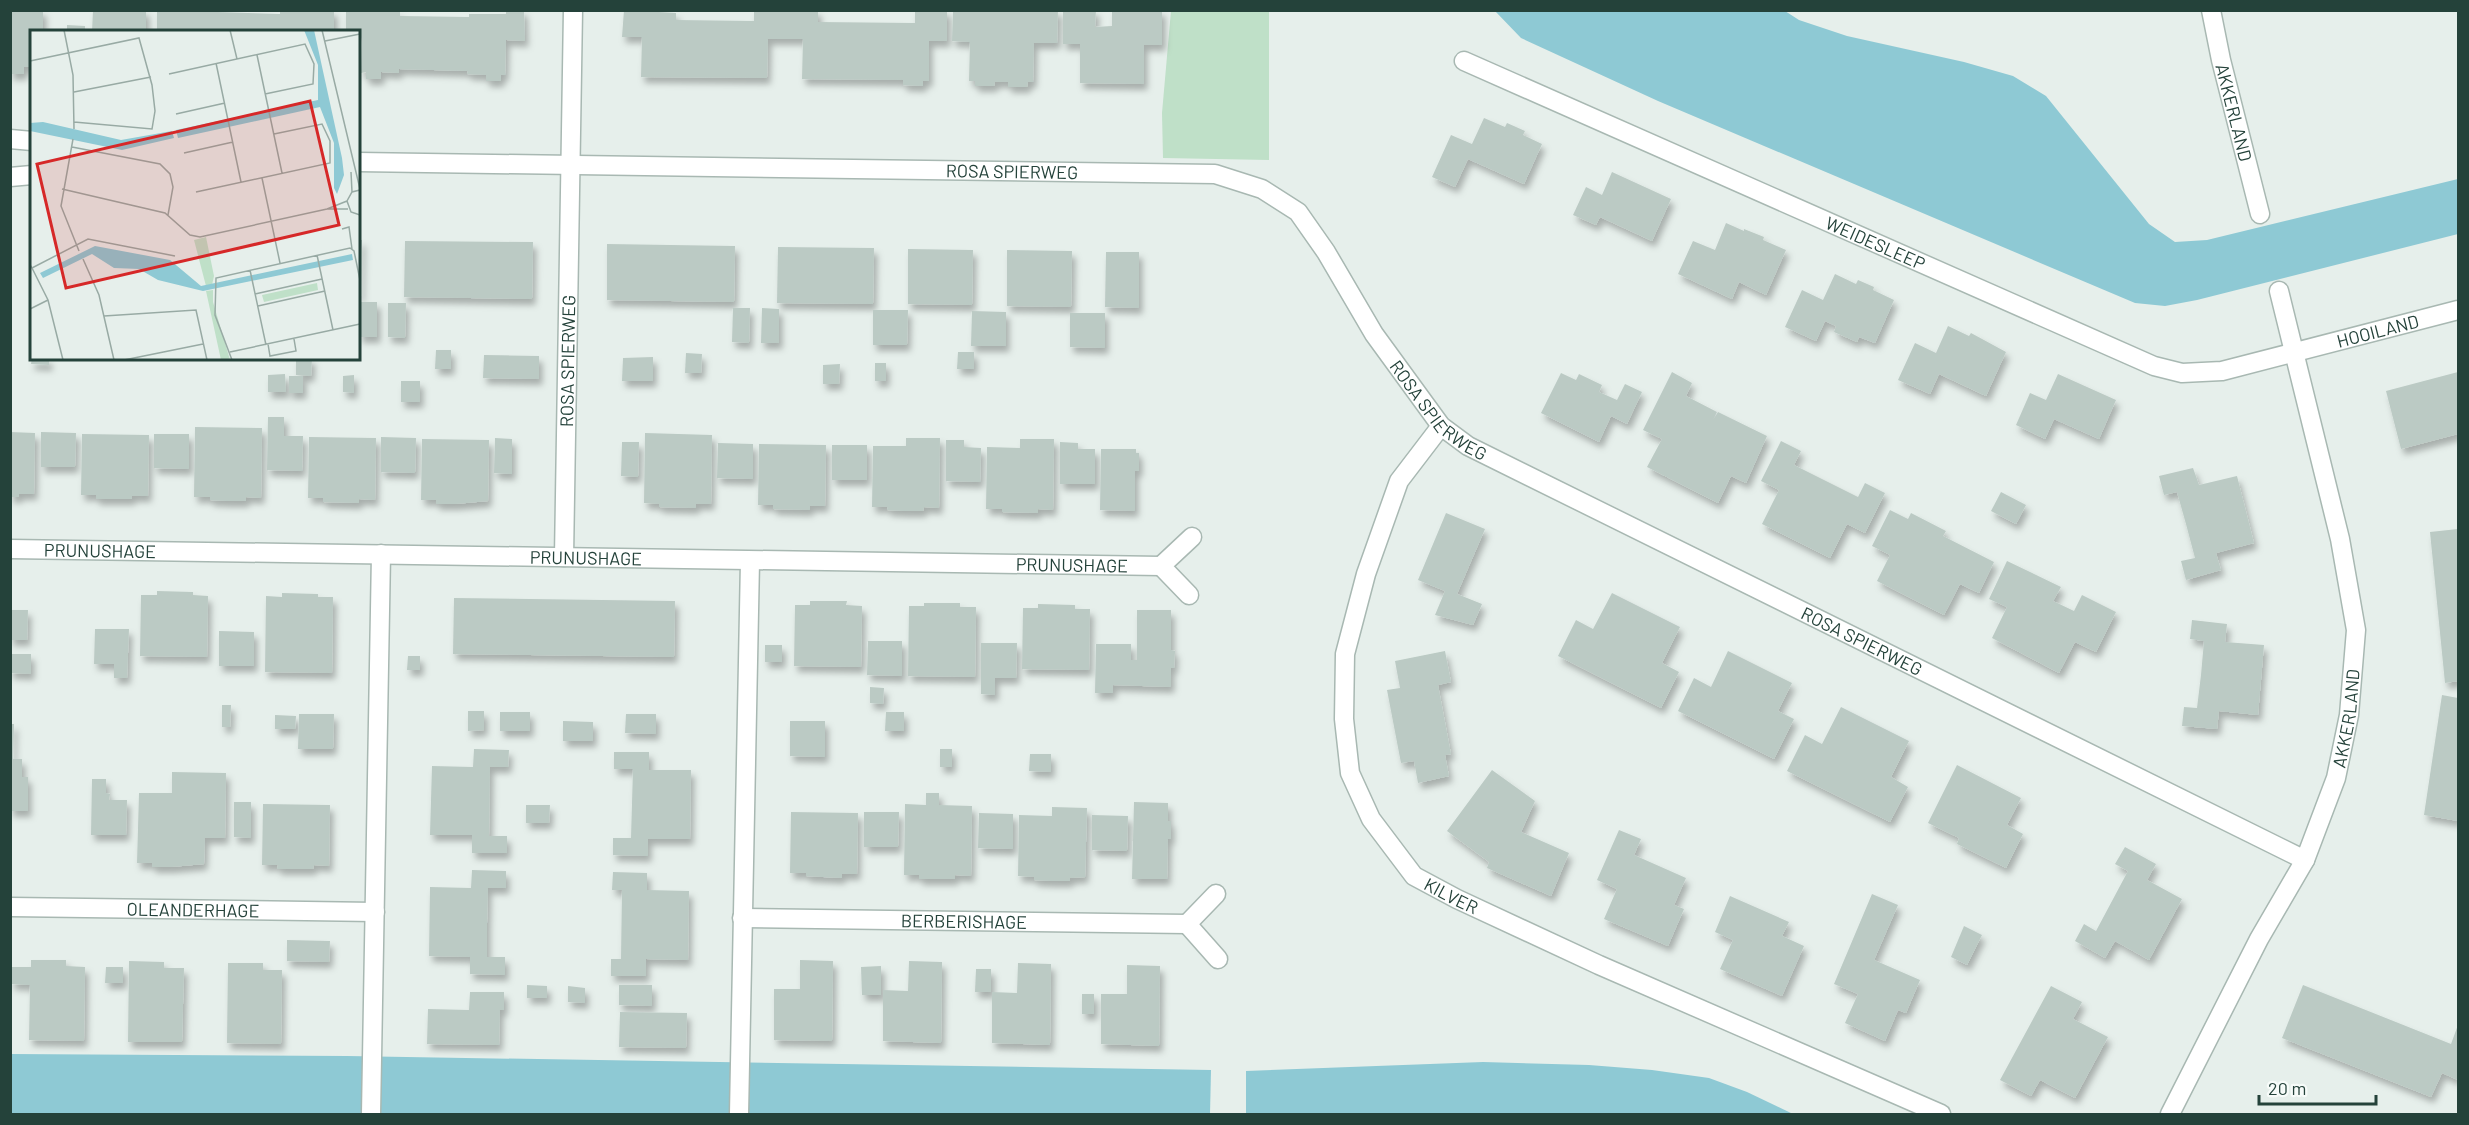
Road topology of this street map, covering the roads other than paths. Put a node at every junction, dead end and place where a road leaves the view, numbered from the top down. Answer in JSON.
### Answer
{"nodes":[{"id":1,"x":573,"y":10,"type":"edge"},
{"id":2,"x":2211,"y":10,"type":"edge"},
{"id":3,"x":1464,"y":60,"type":"dead end"},
{"id":4,"x":10,"y":139,"type":"edge"},
{"id":5,"x":30,"y":141,"type":"edge"},
{"id":6,"x":360,"y":162,"type":"edge"},
{"id":7,"x":572,"y":164,"type":"junction"},
{"id":8,"x":30,"y":175,"type":"edge"},
{"id":9,"x":10,"y":177,"type":"edge"},
{"id":10,"x":2260,"y":214,"type":"dead end"},
{"id":11,"x":2279,"y":291,"type":"dead end"},
{"id":12,"x":2458,"y":310,"type":"edge"},
{"id":13,"x":2295,"y":351,"type":"junction"},
{"id":14,"x":1442,"y":426,"type":"junction"},
{"id":15,"x":1192,"y":537,"type":"dead end"},
{"id":16,"x":10,"y":549,"type":"edge"},
{"id":17,"x":381,"y":554,"type":"junction"},
{"id":18,"x":564,"y":557,"type":"junction"},
{"id":19,"x":750,"y":561,"type":"junction"},
{"id":20,"x":1161,"y":566,"type":"junction"},
{"id":21,"x":1189,"y":595,"type":"dead end"},
{"id":22,"x":2305,"y":860,"type":"junction"},
{"id":23,"x":1216,"y":894,"type":"dead end"},
{"id":24,"x":10,"y":907,"type":"edge"},
{"id":25,"x":375,"y":912,"type":"junction"},
{"id":26,"x":742,"y":918,"type":"junction"},
{"id":27,"x":1187,"y":924,"type":"junction"},
{"id":28,"x":1218,"y":959,"type":"dead end"},
{"id":29,"x":371,"y":1114,"type":"edge"},
{"id":30,"x":739,"y":1114,"type":"edge"},
{"id":31,"x":1941,"y":1114,"type":"edge"},
{"id":32,"x":2170,"y":1114,"type":"edge"}],
"edges":[{"from":1,"to":7,"type":"street"},
{"from":2,"to":10,"type":"street","name":"AKKERLAND"},
{"from":3,"to":13,"type":"street","name":"WEIDESLEEP"},
{"from":4,"to":5,"type":"street"},
{"from":6,"to":7,"type":"street","name":"ROSA SPIERWEG"},
{"from":7,"to":14,"type":"street","name":"ROSA SPIERWEG"},
{"from":7,"to":18,"type":"street","name":"ROSA SPIERWEG"},
{"from":8,"to":9,"type":"street"},
{"from":11,"to":13,"type":"street","name":"AKKERLAND"},
{"from":12,"to":13,"type":"street","name":"HOOILAND"},
{"from":13,"to":22,"type":"street","name":"AKKERLAND"},
{"from":14,"to":22,"type":"street","name":"ROSA SPIERWEG"},
{"from":14,"to":31,"type":"street","name":"KILVER"},
{"from":15,"to":20,"type":"street"},
{"from":16,"to":17,"type":"street","name":"PRUNUSHAGE"},
{"from":17,"to":18,"type":"street","name":"PRUNUSHAGE"},
{"from":17,"to":25,"type":"street"},
{"from":18,"to":19,"type":"street","name":"PRUNUSHAGE"},
{"from":19,"to":20,"type":"street","name":"PRUNUSHAGE"},
{"from":19,"to":26,"type":"street"},
{"from":20,"to":21,"type":"street"},
{"from":22,"to":32,"type":"street","name":"AKKERLAND"},
{"from":23,"to":27,"type":"street"},
{"from":24,"to":25,"type":"street","name":"OLEANDERHAGE"},
{"from":25,"to":29,"type":"street"},
{"from":26,"to":27,"type":"street","name":"BERBERISHAGE"},
{"from":26,"to":30,"type":"street"},
{"from":27,"to":28,"type":"street"}]}
